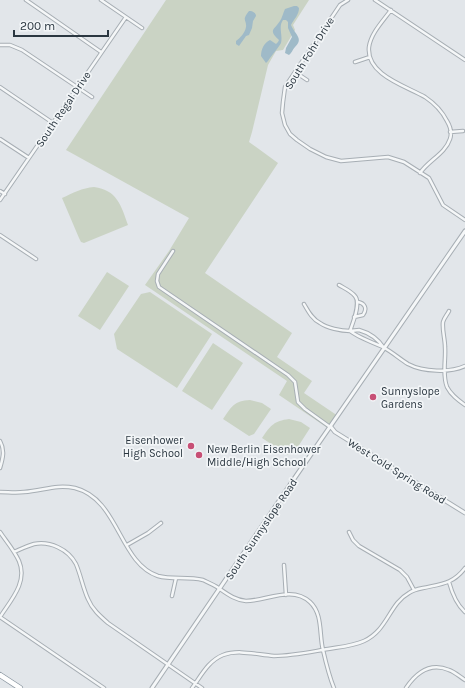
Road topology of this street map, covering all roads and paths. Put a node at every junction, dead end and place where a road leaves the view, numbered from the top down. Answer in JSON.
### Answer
{"nodes":[{"id":1,"x":26,"y":0,"type":"edge"},
{"id":2,"x":101,"y":0,"type":"edge"},
{"id":3,"x":348,"y":0,"type":"edge"},
{"id":4,"x":375,"y":0,"type":"edge"},
{"id":5,"x":391,"y":10,"type":"junction"},
{"id":6,"x":126,"y":17,"type":"junction"},
{"id":7,"x":142,"y":28,"type":"dead end"},
{"id":8,"x":0,"y":45,"type":"edge"},
{"id":9,"x":101,"y":52,"type":"junction"},
{"id":10,"x":370,"y":57,"type":"junction"},
{"id":11,"x":465,"y":60,"type":"edge"},
{"id":12,"x":355,"y":62,"type":"dead end"},
{"id":13,"x":295,"y":72,"type":"junction"},
{"id":14,"x":307,"y":80,"type":"dead end"},
{"id":15,"x":0,"y":87,"type":"edge"},
{"id":16,"x":77,"y":87,"type":"junction"},
{"id":17,"x":92,"y":97,"type":"dead end"},
{"id":18,"x":53,"y":123,"type":"junction"},
{"id":19,"x":464,"y":131,"type":"dead end"},
{"id":20,"x":450,"y":132,"type":"junction"},
{"id":21,"x":0,"y":139,"type":"edge"},
{"id":22,"x":29,"y":158,"type":"junction"},
{"id":23,"x":420,"y":173,"type":"junction"},
{"id":24,"x":0,"y":191,"type":"edge"},
{"id":25,"x":4,"y":194,"type":"junction"},
{"id":26,"x":0,"y":200,"type":"edge"},
{"id":27,"x":465,"y":220,"type":"edge"},
{"id":28,"x":465,"y":231,"type":"edge"},
{"id":29,"x":0,"y":235,"type":"edge"},
{"id":30,"x":173,"y":251,"type":"dead end"},
{"id":31,"x":36,"y":259,"type":"dead end"},
{"id":32,"x":339,"y":285,"type":"dead end"},
{"id":33,"x":358,"y":302,"type":"junction"},
{"id":34,"x":304,"y":304,"type":"dead end"},
{"id":35,"x":449,"y":311,"type":"dead end"},
{"id":36,"x":354,"y":317,"type":"junction"},
{"id":37,"x":350,"y":331,"type":"junction"},
{"id":38,"x":384,"y":348,"type":"junction"},
{"id":39,"x":465,"y":366,"type":"edge"},
{"id":40,"x":445,"y":370,"type":"junction"},
{"id":41,"x":465,"y":405,"type":"edge"},
{"id":42,"x":331,"y":427,"type":"junction"},
{"id":43,"x":0,"y":441,"type":"edge"},
{"id":44,"x":0,"y":468,"type":"edge"},
{"id":45,"x":0,"y":492,"type":"edge"},
{"id":46,"x":465,"y":514,"type":"edge"},
{"id":47,"x":161,"y":522,"type":"dead end"},
{"id":48,"x":0,"y":532,"type":"edge"},
{"id":49,"x":349,"y":532,"type":"dead end"},
{"id":50,"x":126,"y":545,"type":"junction"},
{"id":51,"x":14,"y":552,"type":"junction"},
{"id":52,"x":284,"y":565,"type":"dead end"},
{"id":53,"x":465,"y":568,"type":"edge"},
{"id":54,"x":176,"y":578,"type":"junction"},
{"id":55,"x":449,"y":582,"type":"junction"},
{"id":56,"x":220,"y":589,"type":"junction"},
{"id":57,"x":414,"y":590,"type":"junction"},
{"id":58,"x":286,"y":595,"type":"junction"},
{"id":59,"x":172,"y":596,"type":"dead end"},
{"id":60,"x":465,"y":612,"type":"edge"},
{"id":61,"x":0,"y":617,"type":"edge"},
{"id":62,"x":323,"y":650,"type":"junction"},
{"id":63,"x":168,"y":664,"type":"junction"},
{"id":64,"x":0,"y":675,"type":"edge"},
{"id":65,"x":465,"y":680,"type":"edge"},
{"id":66,"x":195,"y":683,"type":"junction"},
{"id":67,"x":20,"y":688,"type":"edge"},
{"id":68,"x":104,"y":688,"type":"edge"},
{"id":69,"x":152,"y":688,"type":"edge"},
{"id":70,"x":192,"y":688,"type":"edge"},
{"id":71,"x":202,"y":688,"type":"edge"},
{"id":72,"x":334,"y":688,"type":"edge"},
{"id":73,"x":406,"y":688,"type":"edge"}],
"edges":[{"from":1,"to":9,"type":"street"},
{"from":2,"to":6,"type":"street"},
{"from":3,"to":13,"type":"street","name":"South Fohr Drive"},
{"from":4,"to":5,"type":"street"},
{"from":5,"to":10,"type":"street"},
{"from":5,"to":11,"type":"street"},
{"from":6,"to":7,"type":"street"},
{"from":6,"to":9,"type":"street","name":"South Regal Drive"},
{"from":8,"to":16,"type":"street"},
{"from":9,"to":16,"type":"street","name":"South Regal Drive"},
{"from":10,"to":12,"type":"street"},
{"from":10,"to":20,"type":"street"},
{"from":13,"to":14,"type":"street"},
{"from":13,"to":23,"type":"street","name":"South Fohr Drive"},
{"from":15,"to":18,"type":"street"},
{"from":16,"to":17,"type":"street"},
{"from":16,"to":18,"type":"street","name":"South Regal Drive"},
{"from":18,"to":22,"type":"street","name":"South Regal Drive"},
{"from":19,"to":20,"type":"street"},
{"from":20,"to":23,"type":"street"},
{"from":21,"to":22,"type":"street"},
{"from":22,"to":25,"type":"street","name":"South Regal Drive"},
{"from":23,"to":27,"type":"street"},
{"from":24,"to":25,"type":"street"},
{"from":25,"to":26,"type":"street","name":"South Regal Drive"},
{"from":28,"to":38,"type":"street","name":"South Sunnyslope Road"},
{"from":29,"to":31,"type":"street"},
{"from":30,"to":42,"type":"street"},
{"from":32,"to":33,"type":"street"},
{"from":33,"to":36,"type":"street"},
{"from":33,"to":36,"type":"street"},
{"from":34,"to":37,"type":"street"},
{"from":35,"to":40,"type":"street"},
{"from":36,"to":37,"type":"street"},
{"from":37,"to":38,"type":"street"},
{"from":37,"to":38,"type":"street"},
{"from":38,"to":40,"type":"street"},
{"from":38,"to":42,"type":"street","name":"South Sunnyslope Road"},
{"from":39,"to":40,"type":"street"},
{"from":40,"to":41,"type":"street"},
{"from":42,"to":46,"type":"street","name":"West Cold Spring Road"},
{"from":42,"to":56,"type":"street","name":"South Sunnyslope Road"},
{"from":43,"to":44,"type":"street"},
{"from":45,"to":50,"type":"street"},
{"from":47,"to":50,"type":"street"},
{"from":48,"to":51,"type":"street"},
{"from":49,"to":57,"type":"street"},
{"from":50,"to":54,"type":"street"},
{"from":51,"to":61,"type":"street"},
{"from":51,"to":63,"type":"street"},
{"from":52,"to":58,"type":"street"},
{"from":53,"to":55,"type":"street"},
{"from":54,"to":56,"type":"street"},
{"from":54,"to":59,"type":"street"},
{"from":55,"to":57,"type":"street"},
{"from":55,"to":60,"type":"street"},
{"from":56,"to":58,"type":"street"},
{"from":56,"to":63,"type":"street","name":"South Sunnyslope Road"},
{"from":57,"to":62,"type":"street"},
{"from":58,"to":62,"type":"street"},
{"from":61,"to":68,"type":"street"},
{"from":62,"to":66,"type":"street"},
{"from":62,"to":72,"type":"street"},
{"from":63,"to":66,"type":"street"},
{"from":63,"to":69,"type":"street","name":"South Sunnyslope Road"},
{"from":64,"to":67,"type":"highway"},
{"from":65,"to":73,"type":"street"},
{"from":66,"to":70,"type":"street"},
{"from":66,"to":71,"type":"street"}]}
